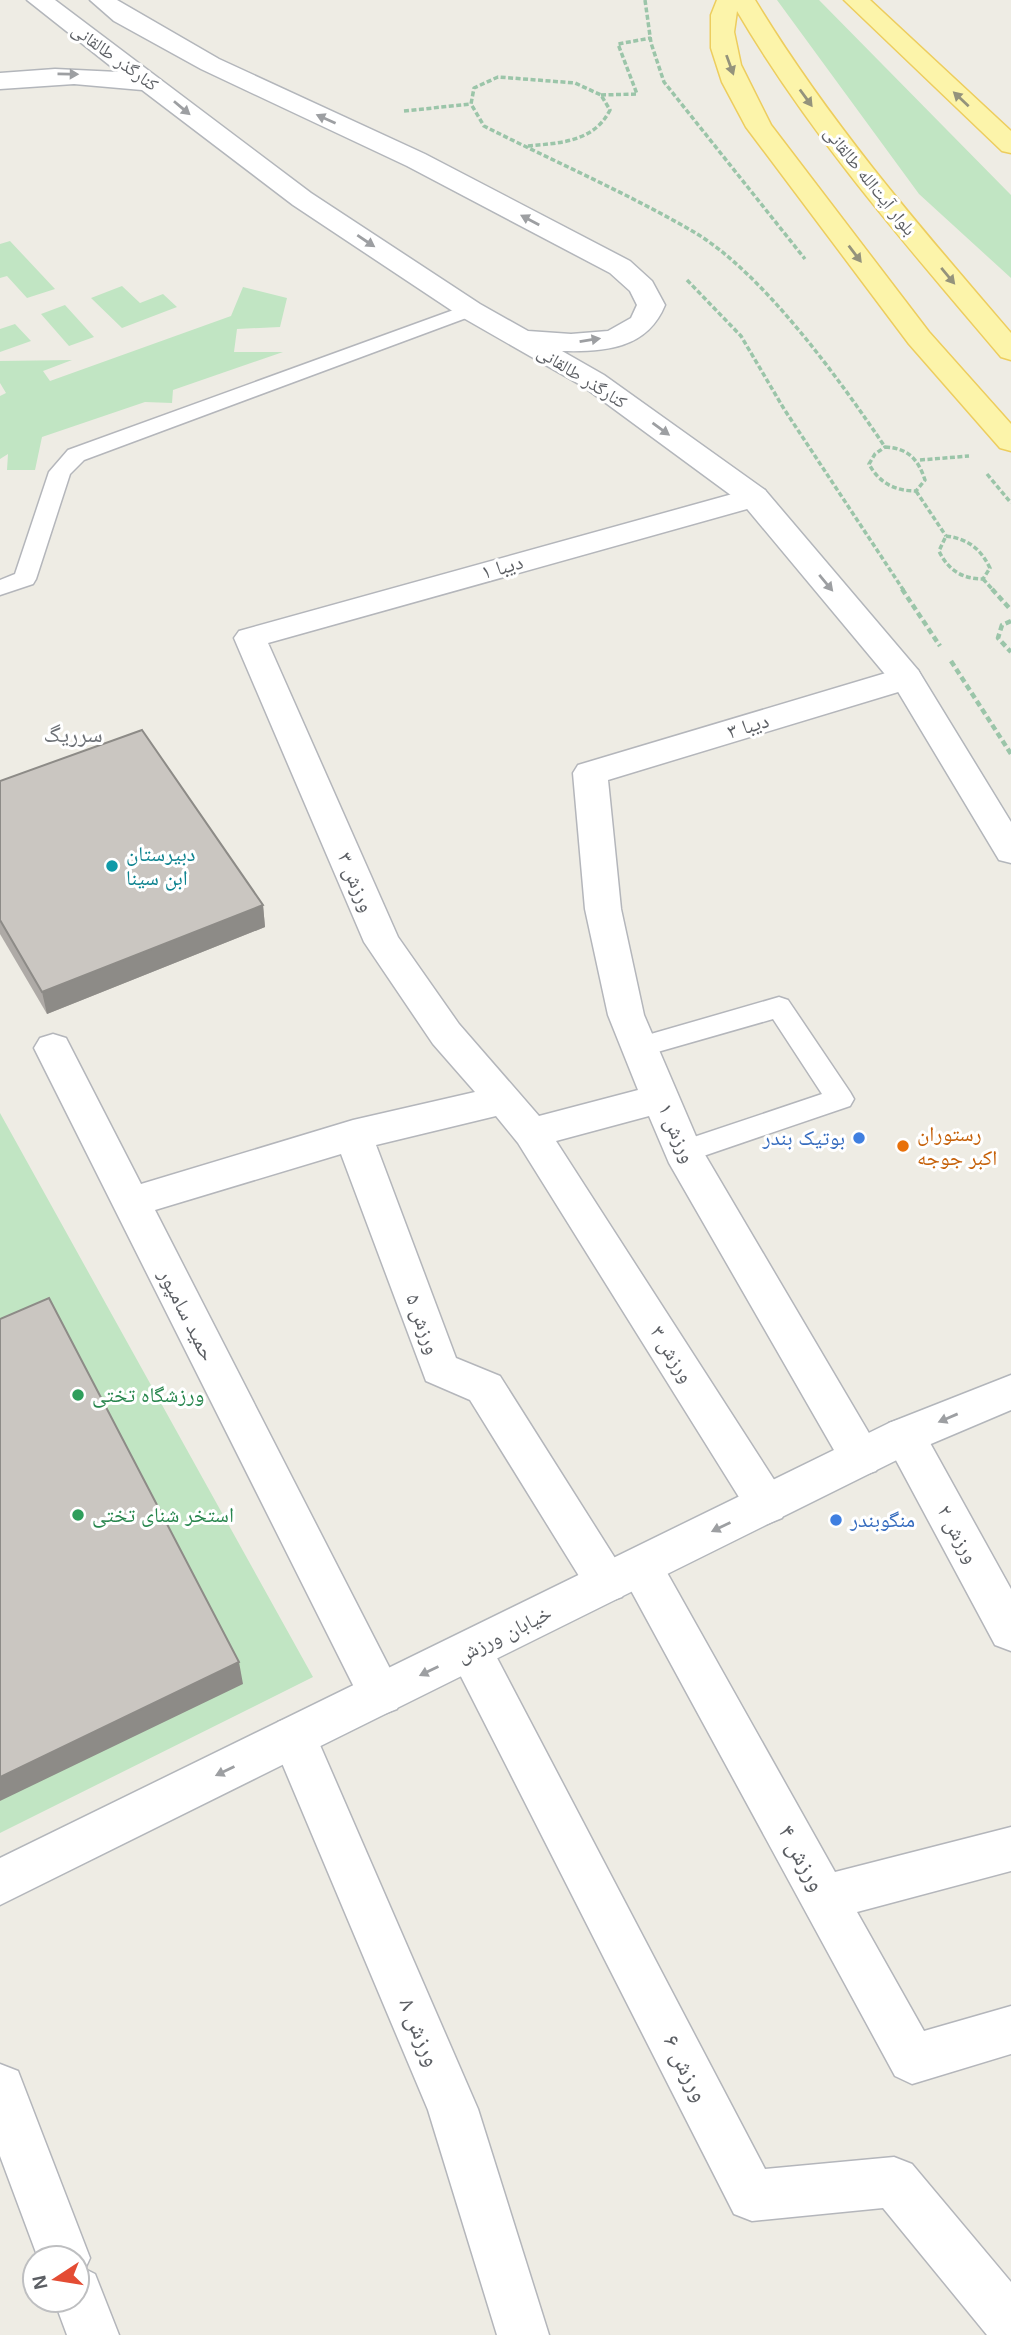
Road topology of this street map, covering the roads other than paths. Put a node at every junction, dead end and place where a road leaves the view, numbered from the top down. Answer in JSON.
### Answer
{"nodes":[{"id":1,"x":102,"y":0,"type":"edge"},
{"id":2,"x":729,"y":0,"type":"edge"},
{"id":3,"x":743,"y":0,"type":"edge"},
{"id":4,"x":856,"y":0,"type":"edge"},
{"id":5,"x":44,"y":4,"type":"edge"},
{"id":6,"x":0,"y":81,"type":"edge"},
{"id":7,"x":154,"y":85,"type":"junction"},
{"id":8,"x":1011,"y":145,"type":"edge"},
{"id":9,"x":470,"y":310,"type":"junction"},
{"id":10,"x":522,"y":340,"type":"junction"},
{"id":11,"x":1011,"y":351,"type":"edge"},
{"id":12,"x":1011,"y":442,"type":"edge"},
{"id":13,"x":754,"y":497,"type":"junction"},
{"id":14,"x":0,"y":588,"type":"edge"},
{"id":15,"x":250,"y":638,"type":"joint"},
{"id":16,"x":906,"y":678,"type":"junction"},
{"id":17,"x":590,"y":773,"type":"joint"},
{"id":18,"x":1011,"y":850,"type":"edge"},
{"id":19,"x":640,"y":1047,"type":"junction"},
{"id":20,"x":53,"y":1048,"type":"dead end"},
{"id":21,"x":661,"y":1098,"type":"junction"},
{"id":22,"x":504,"y":1100,"type":"junction"},
{"id":23,"x":531,"y":1133,"type":"junction"},
{"id":24,"x":354,"y":1135,"type":"junction"},
{"id":25,"x":683,"y":1152,"type":"junction"},
{"id":26,"x":129,"y":1203,"type":"junction"},
{"id":27,"x":1011,"y":1392,"type":"edge"},
{"id":28,"x":904,"y":1436,"type":"junction"},
{"id":29,"x":861,"y":1458,"type":"junction"},
{"id":30,"x":767,"y":1505,"type":"junction"},
{"id":31,"x":624,"y":1575,"type":"junction"},
{"id":32,"x":1011,"y":1631,"type":"edge"},
{"id":33,"x":470,"y":1651,"type":"junction"},
{"id":34,"x":380,"y":1694,"type":"junction"},
{"id":35,"x":294,"y":1737,"type":"junction"},
{"id":36,"x":1011,"y":1849,"type":"edge"},
{"id":37,"x":0,"y":1882,"type":"edge"},
{"id":38,"x":824,"y":1898,"type":"junction"},
{"id":39,"x":1011,"y":2030,"type":"edge"},
{"id":40,"x":0,"y":2089,"type":"edge"},
{"id":41,"x":59,"y":2244,"type":"edge"},
{"id":42,"x":85,"y":2314,"type":"edge"},
{"id":43,"x":1011,"y":2323,"type":"edge"},
{"id":44,"x":93,"y":2335,"type":"edge"},
{"id":45,"x":523,"y":2335,"type":"edge"}],
"edges":[{"from":10,"to":1,"type":"street","one_way":true},
{"from":2,"to":12,"type":"main road","one_way":true},
{"from":3,"to":11,"type":"main road","name":"بلوار آیت‌الله طالقانی","one_way":true},
{"from":8,"to":4,"type":"main road","one_way":true},
{"from":5,"to":7,"type":"street","name":"کنارگذر طالقانی"},
{"from":6,"to":7,"type":"street","one_way":true},
{"from":7,"to":9,"type":"street","name":"کنارگذر طالقانی","one_way":true},
{"from":9,"to":10,"type":"street","name":"کنارگذر طالقانی"},
{"from":9,"to":14,"type":"lane"},
{"from":10,"to":13,"type":"street","name":"کنارگذر طالقانی","one_way":true},
{"from":13,"to":15,"type":"street","name":"دیبا ۱"},
{"from":13,"to":16,"type":"street","name":"کنارگذر طالقانی","one_way":true},
{"from":15,"to":22,"type":"street","name":"ورزش ۳"},
{"from":16,"to":17,"type":"street","name":"دیبا ۳"},
{"from":16,"to":18,"type":"street","name":"کنارگذر طالقانی"},
{"from":17,"to":19,"type":"street","name":"ورزش ۱"},
{"from":19,"to":21,"type":"street","name":"ورزش ۱"},
{"from":19,"to":25,"type":"lane"},
{"from":20,"to":26,"type":"street","name":"حمید سامپور"},
{"from":21,"to":23,"type":"street"},
{"from":21,"to":25,"type":"street","name":"ورزش ۱"},
{"from":22,"to":23,"type":"street","name":"ورزش ۳"},
{"from":22,"to":24,"type":"street"},
{"from":23,"to":30,"type":"street","name":"ورزش ۳"},
{"from":24,"to":26,"type":"street"},
{"from":24,"to":31,"type":"street","name":"ورزش ۵"},
{"from":25,"to":29,"type":"street","name":"ورزش ۱"},
{"from":26,"to":34,"type":"street","name":"حمید سامپور"},
{"from":27,"to":28,"type":"street","name":"خیابان ورزش","one_way":true},
{"from":28,"to":29,"type":"street","name":"خیابان ورزش"},
{"from":28,"to":32,"type":"street","name":"ورزش ۲"},
{"from":29,"to":30,"type":"street","name":"خیابان ورزش"},
{"from":30,"to":31,"type":"street","name":"خیابان ورزش","one_way":true},
{"from":31,"to":33,"type":"street","name":"خیابان ورزش"},
{"from":31,"to":38,"type":"street","name":"ورزش ۴"},
{"from":33,"to":34,"type":"street","name":"خیابان ورزش","one_way":true},
{"from":33,"to":43,"type":"street","name":"ورزش ۶"},
{"from":34,"to":35,"type":"street","name":"خیابان ورزش"},
{"from":35,"to":37,"type":"street","name":"خیابان ورزش","one_way":true},
{"from":35,"to":45,"type":"street","name":"ورزش ۸"},
{"from":36,"to":38,"type":"street"},
{"from":38,"to":39,"type":"street","name":"ورزش ۴"},
{"from":40,"to":41,"type":"street"},
{"from":42,"to":44,"type":"street"}]}
